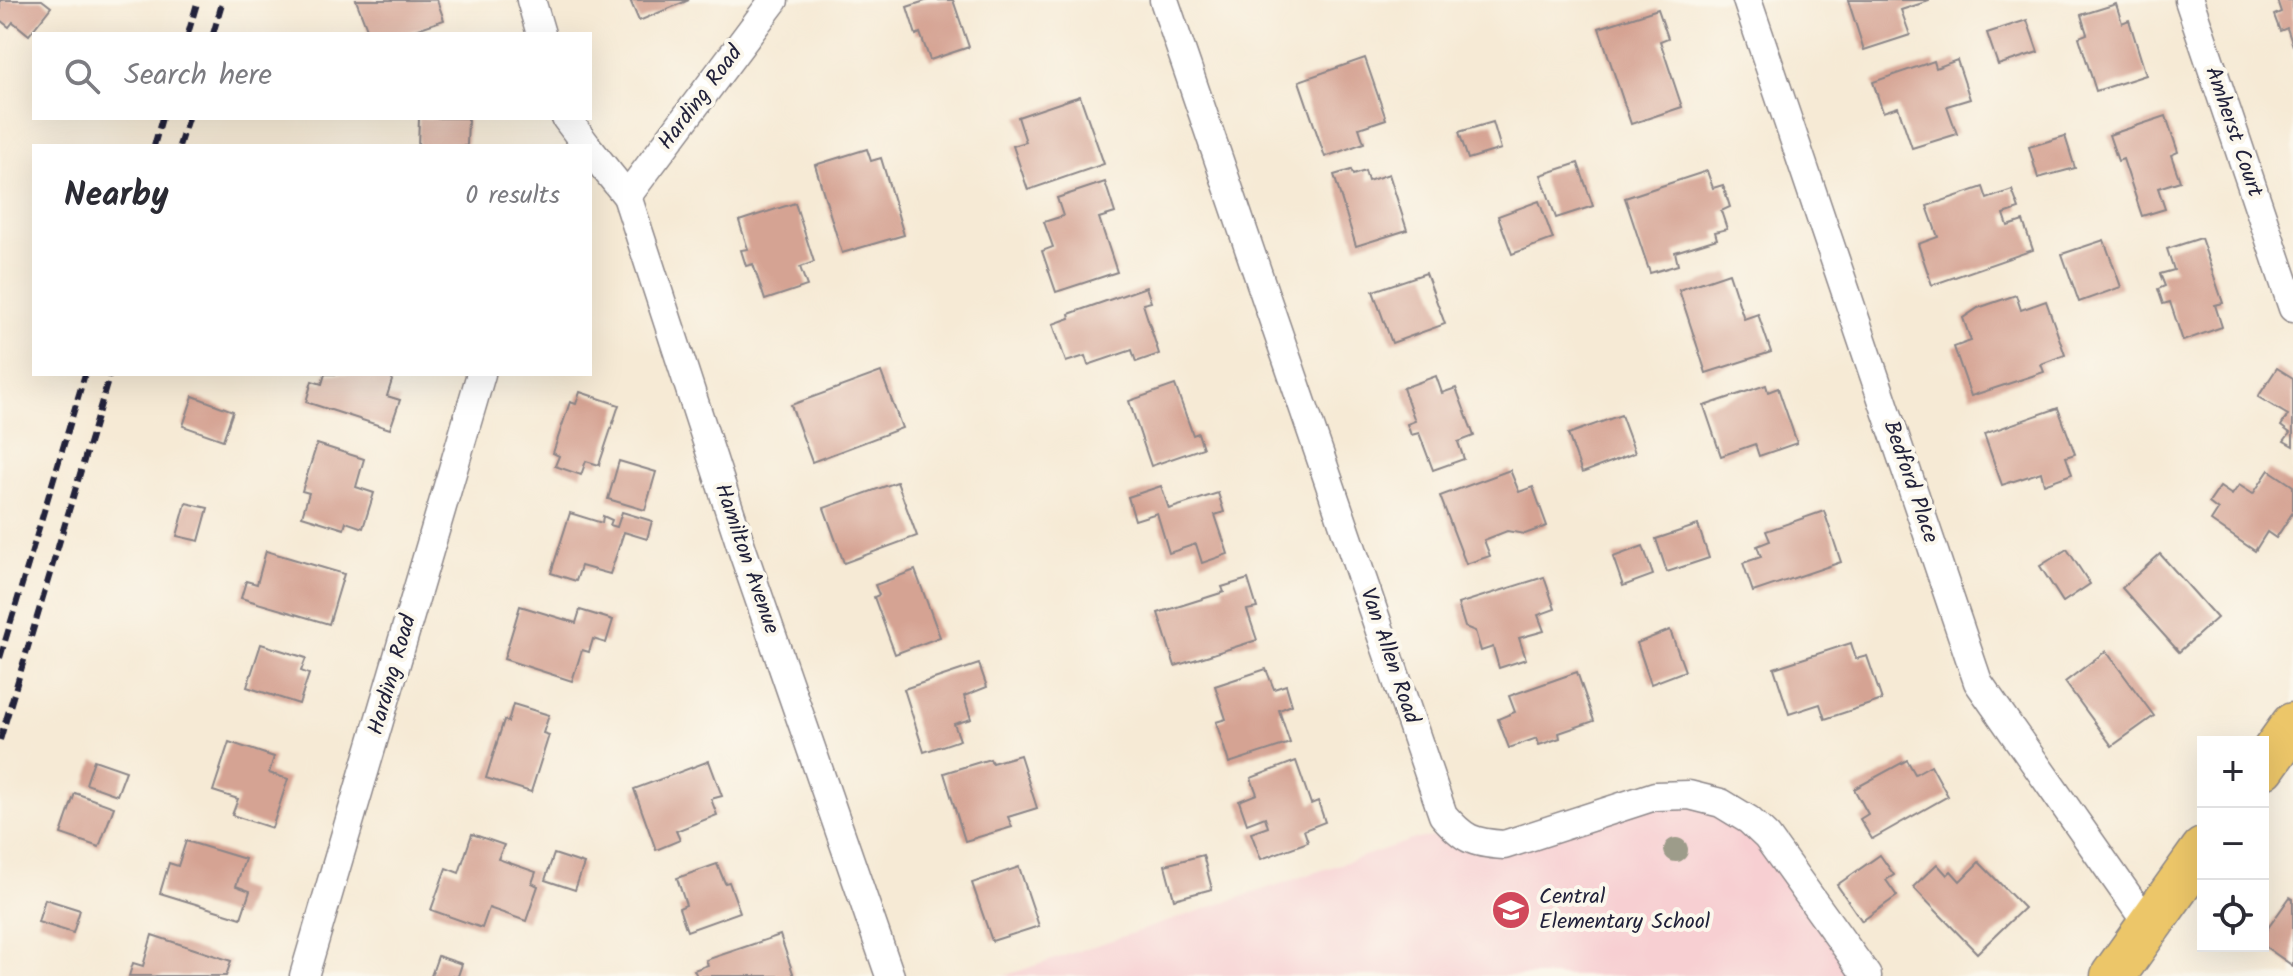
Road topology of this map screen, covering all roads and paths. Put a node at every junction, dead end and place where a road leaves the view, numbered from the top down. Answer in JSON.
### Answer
{"nodes":[{"id":1,"x":531,"y":0,"type":"edge"},
{"id":2,"x":774,"y":0,"type":"edge"},
{"id":3,"x":1164,"y":0,"type":"edge"},
{"id":4,"x":1747,"y":0,"type":"edge"},
{"id":5,"x":2189,"y":0,"type":"edge"},
{"id":6,"x":540,"y":32,"type":"edge"},
{"id":7,"x":563,"y":129,"type":"edge"},
{"id":8,"x":583,"y":144,"type":"edge"},
{"id":9,"x":592,"y":153,"type":"edge"},
{"id":10,"x":627,"y":196,"type":"junction"},
{"id":11,"x":2293,"y":308,"type":"edge"},
{"id":12,"x":480,"y":376,"type":"edge"},
{"id":13,"x":2293,"y":725,"type":"edge"},
{"id":14,"x":2269,"y":759,"type":"edge"},
{"id":15,"x":2197,"y":858,"type":"edge"},
{"id":16,"x":2149,"y":926,"type":"junction"},
{"id":17,"x":304,"y":976,"type":"edge"},
{"id":18,"x":890,"y":976,"type":"edge"},
{"id":19,"x":1867,"y":976,"type":"edge"},
{"id":20,"x":2113,"y":976,"type":"edge"}],
"edges":[{"from":1,"to":6,"type":"street"},
{"from":2,"to":10,"type":"street","name":"Harding Road"},
{"from":3,"to":19,"type":"street","name":"Van Allen Road"},
{"from":4,"to":16,"type":"street","name":"Bedford Place"},
{"from":5,"to":11,"type":"street","name":"Amherst Court"},
{"from":7,"to":8,"type":"street","name":"Hamilton Avenue"},
{"from":9,"to":10,"type":"street","name":"Hamilton Avenue"},
{"from":10,"to":18,"type":"street","name":"Hamilton Avenue"},
{"from":12,"to":17,"type":"street","name":"Harding Road"},
{"from":13,"to":14,"type":"main road"},
{"from":15,"to":16,"type":"main road"},
{"from":16,"to":20,"type":"main road"}]}
